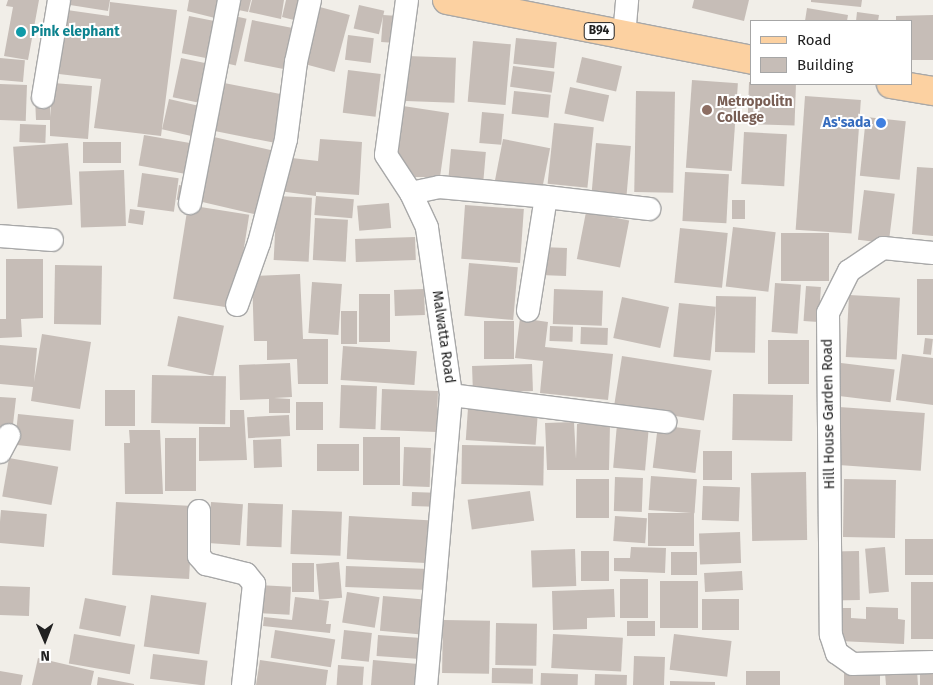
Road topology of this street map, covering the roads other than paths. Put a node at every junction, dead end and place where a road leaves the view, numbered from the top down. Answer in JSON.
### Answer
{"nodes":[{"id":1,"x":59,"y":0,"type":"edge"},
{"id":2,"x":229,"y":0,"type":"edge"},
{"id":3,"x":310,"y":0,"type":"edge"},
{"id":4,"x":407,"y":0,"type":"edge"},
{"id":5,"x":447,"y":0,"type":"edge"},
{"id":6,"x":627,"y":0,"type":"edge"},
{"id":7,"x":624,"y":36,"type":"junction"},
{"id":8,"x":750,"y":60,"type":"edge"},
{"id":9,"x":897,"y":85,"type":"edge"},
{"id":10,"x":933,"y":91,"type":"edge"},
{"id":11,"x":43,"y":97,"type":"dead end"},
{"id":12,"x":411,"y":193,"type":"junction"},
{"id":13,"x":546,"y":197,"type":"junction"},
{"id":14,"x":190,"y":203,"type":"dead end"},
{"id":15,"x":649,"y":209,"type":"dead end"},
{"id":16,"x":0,"y":236,"type":"edge"},
{"id":17,"x":52,"y":240,"type":"dead end"},
{"id":18,"x":933,"y":252,"type":"edge"},
{"id":19,"x":237,"y":305,"type":"dead end"},
{"id":20,"x":528,"y":312,"type":"dead end"},
{"id":21,"x":451,"y":396,"type":"junction"},
{"id":22,"x":665,"y":422,"type":"dead end"},
{"id":23,"x":199,"y":511,"type":"dead end"},
{"id":24,"x":933,"y":662,"type":"edge"},
{"id":25,"x":243,"y":685,"type":"edge"},
{"id":26,"x":426,"y":685,"type":"edge"}],
"edges":[{"from":1,"to":11,"type":"street"},
{"from":2,"to":14,"type":"street"},
{"from":3,"to":19,"type":"street"},
{"from":4,"to":12,"type":"street","name":"Malwatta Road"},
{"from":5,"to":7,"type":"main road","number":"B94"},
{"from":6,"to":7,"type":"street"},
{"from":7,"to":8,"type":"main road","number":"B94"},
{"from":9,"to":10,"type":"main road"},
{"from":12,"to":13,"type":"street"},
{"from":12,"to":21,"type":"street","name":"Malwatta Road"},
{"from":13,"to":15,"type":"street"},
{"from":13,"to":20,"type":"street"},
{"from":16,"to":17,"type":"street"},
{"from":18,"to":24,"type":"street","name":"Hill House Garden Road"},
{"from":21,"to":22,"type":"street"},
{"from":21,"to":26,"type":"street","name":"Malwatta Road"},
{"from":23,"to":25,"type":"street"}]}
